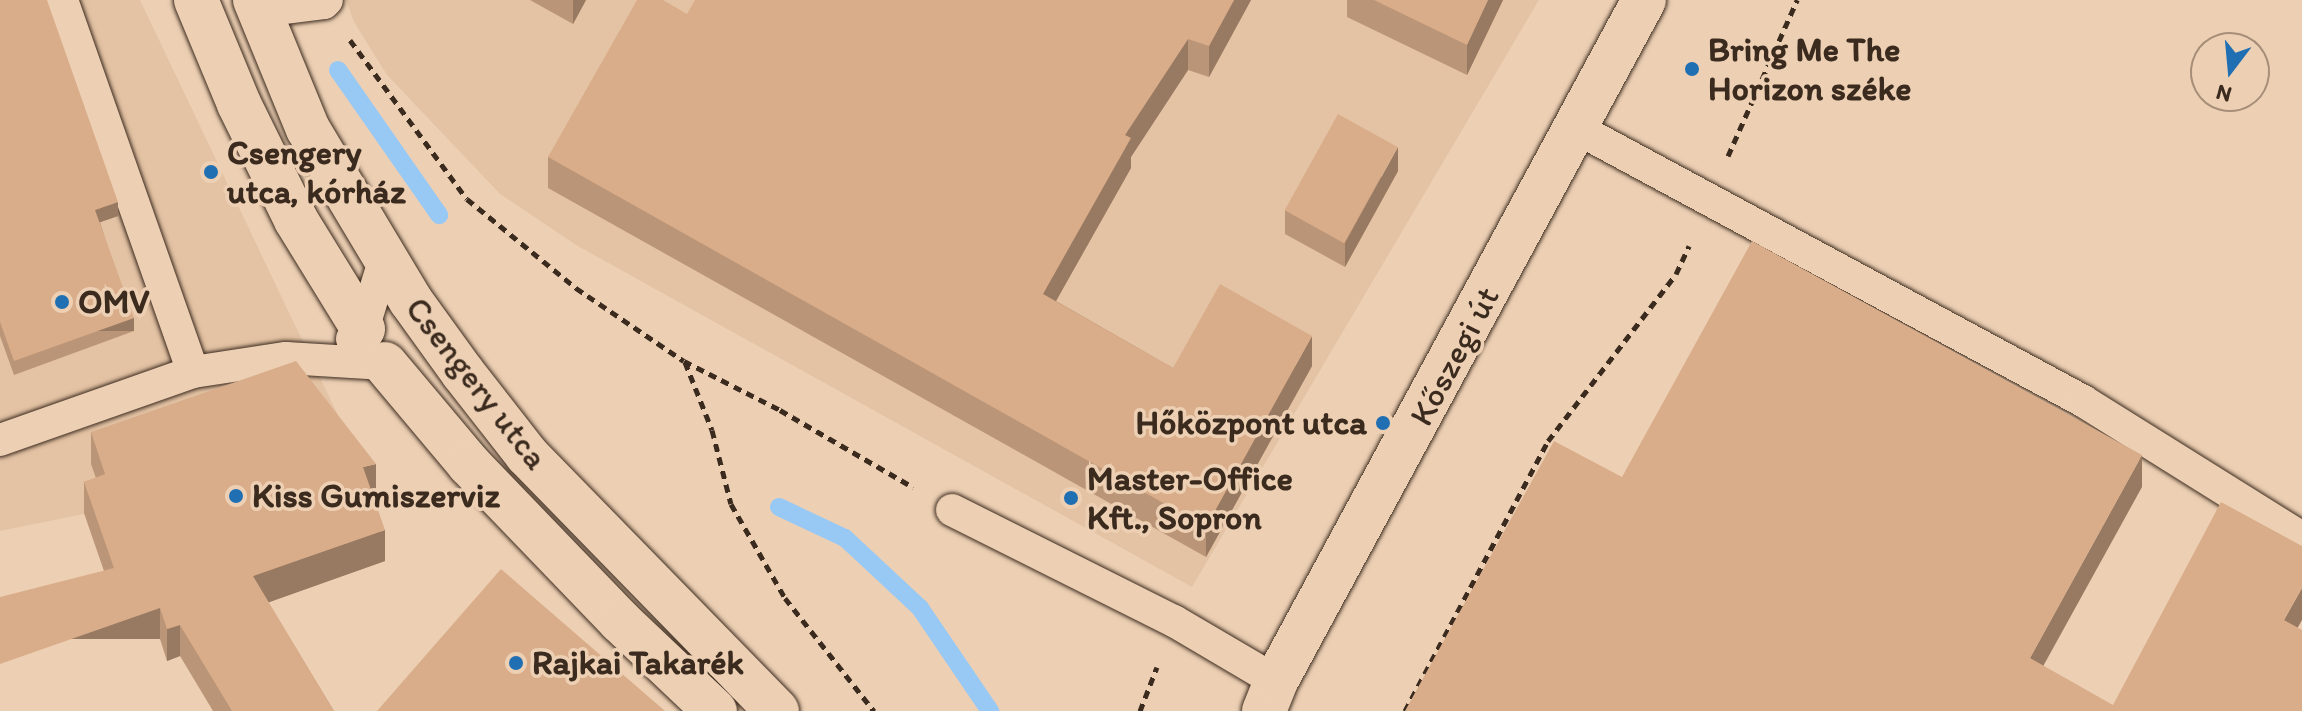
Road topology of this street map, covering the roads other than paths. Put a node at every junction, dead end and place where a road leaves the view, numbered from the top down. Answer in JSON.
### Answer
{"nodes":[{"id":1,"x":62,"y":0,"type":"edge"},
{"id":2,"x":196,"y":0,"type":"edge"},
{"id":3,"x":1644,"y":0,"type":"edge"},
{"id":4,"x":326,"y":2,"type":"edge"},
{"id":5,"x":257,"y":5,"type":"edge"},
{"id":6,"x":1576,"y":128,"type":"junction"},
{"id":7,"x":385,"y":258,"type":"junction"},
{"id":8,"x":374,"y":347,"type":"junction"},
{"id":9,"x":193,"y":372,"type":"junction"},
{"id":10,"x":0,"y":440,"type":"edge"},
{"id":11,"x":952,"y":510,"type":"road end"},
{"id":12,"x":2302,"y":538,"type":"edge"},
{"id":13,"x":1270,"y":696,"type":"edge"},
{"id":14,"x":715,"y":711,"type":"edge"},
{"id":15,"x":777,"y":711,"type":"edge"}],
"edges":[{"from":1,"to":9,"type":"lane"},
{"from":2,"to":8,"type":"main road","name":"Csengery utca"},
{"from":3,"to":6,"type":"main road","name":"Kőszegi út"},
{"from":4,"to":5,"type":"lane"},
{"from":5,"to":7,"type":"main road","name":"Csengery utca"},
{"from":6,"to":12,"type":"lane"},
{"from":6,"to":13,"type":"main road","name":"Kőszegi út"},
{"from":7,"to":8,"type":"lane"},
{"from":7,"to":15,"type":"main road","name":"Csengery utca"},
{"from":8,"to":9,"type":"lane"},
{"from":8,"to":14,"type":"main road","name":"Csengery utca"},
{"from":9,"to":10,"type":"lane"},
{"from":11,"to":13,"type":"lane"}]}
